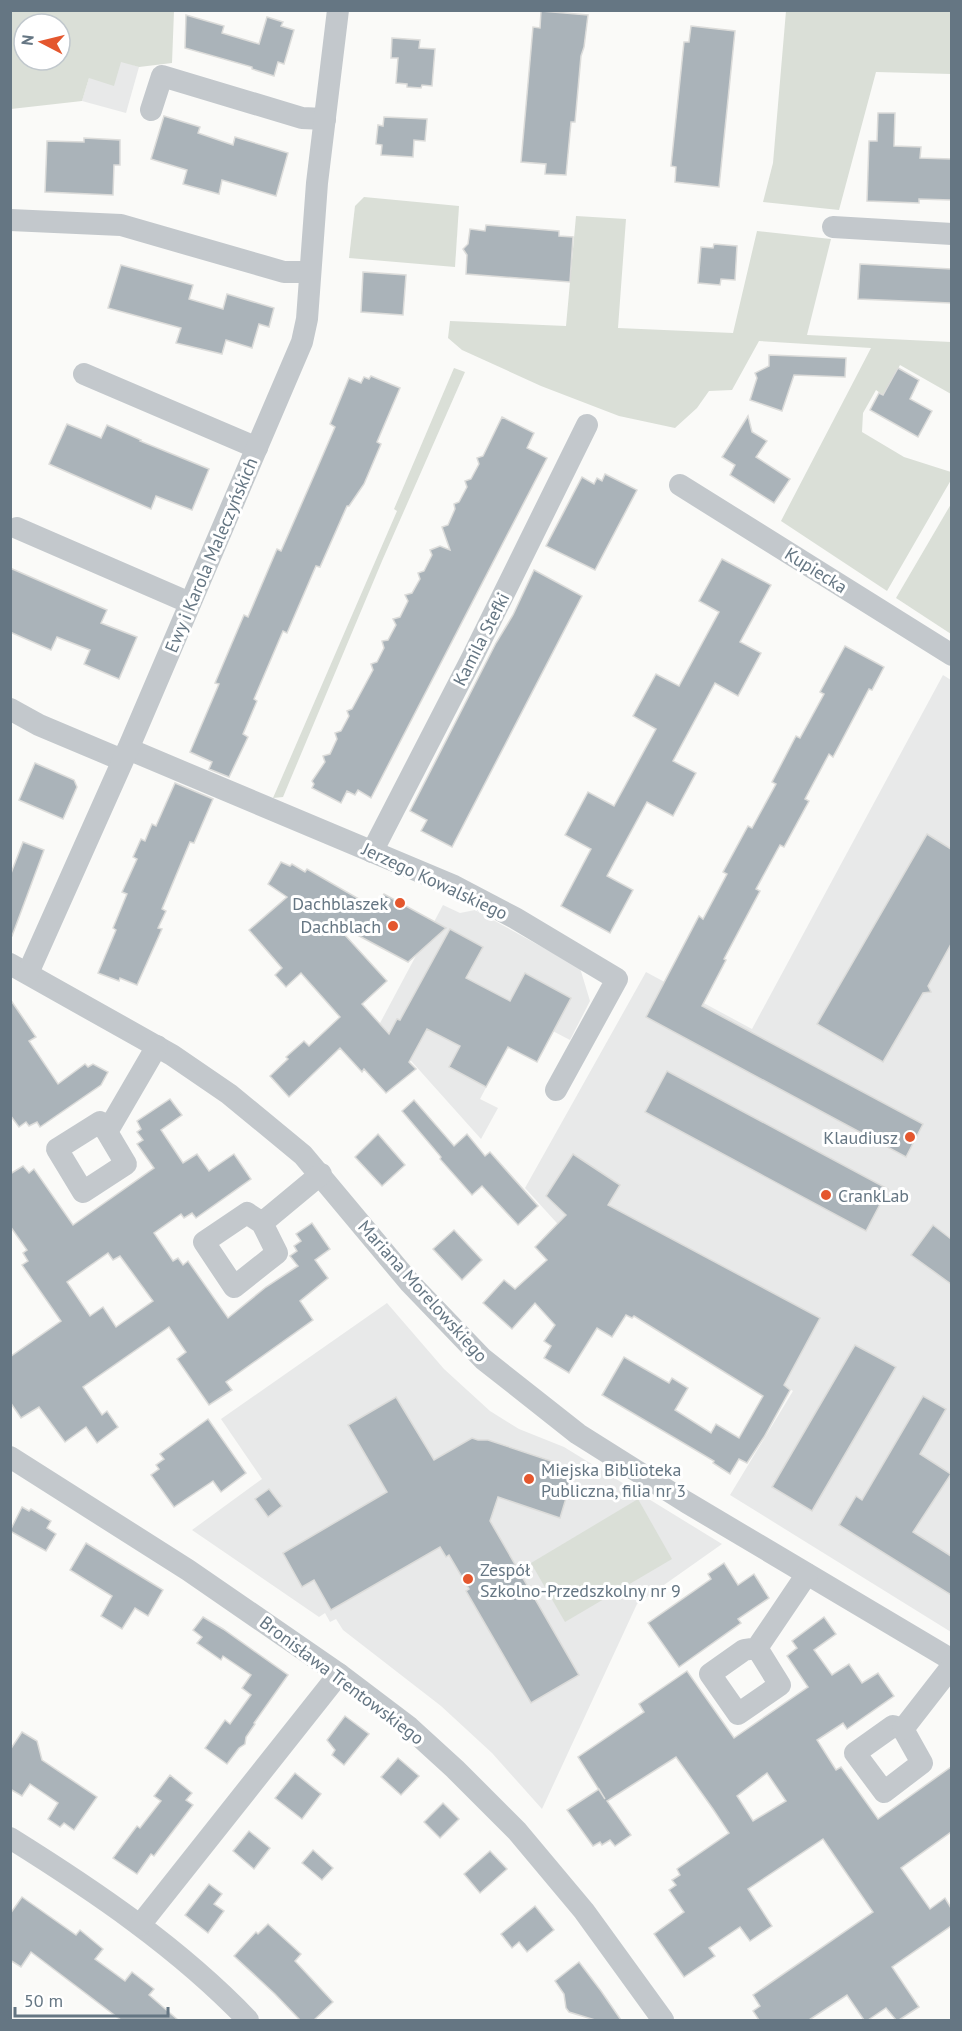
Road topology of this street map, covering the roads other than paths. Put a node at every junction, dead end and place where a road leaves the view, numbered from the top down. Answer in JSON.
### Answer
{"nodes":[{"id":1,"x":338,"y":10,"type":"edge"},
{"id":2,"x":151,"y":110,"type":"dead end"},
{"id":3,"x":325,"y":119,"type":"junction"},
{"id":4,"x":10,"y":220,"type":"edge"},
{"id":5,"x":833,"y":227,"type":"dead end"},
{"id":6,"x":951,"y":234,"type":"edge"},
{"id":7,"x":310,"y":272,"type":"junction"},
{"id":8,"x":84,"y":374,"type":"dead end"},
{"id":9,"x":587,"y":425,"type":"dead end"},
{"id":10,"x":257,"y":448,"type":"junction"},
{"id":11,"x":680,"y":485,"type":"dead end"},
{"id":12,"x":17,"y":528,"type":"dead end"},
{"id":13,"x":190,"y":603,"type":"junction"},
{"id":14,"x":951,"y":655,"type":"edge"},
{"id":15,"x":10,"y":709,"type":"edge"},
{"id":16,"x":125,"y":754,"type":"junction"},
{"id":17,"x":372,"y":852,"type":"junction"},
{"id":18,"x":19,"y":969,"type":"edge"},
{"id":19,"x":158,"y":1046,"type":"junction"},
{"id":20,"x":556,"y":1090,"type":"dead end"},
{"id":21,"x":107,"y":1132,"type":"dead end"},
{"id":22,"x":321,"y":1174,"type":"junction"},
{"id":23,"x":262,"y":1223,"type":"dead end"},
{"id":24,"x":10,"y":1457,"type":"edge"},
{"id":25,"x":807,"y":1574,"type":"junction"},
{"id":26,"x":757,"y":1648,"type":"dead end"},
{"id":27,"x":951,"y":1660,"type":"edge"},
{"id":28,"x":951,"y":1666,"type":"edge"},
{"id":29,"x":339,"y":1674,"type":"junction"},
{"id":30,"x":903,"y":1729,"type":"dead end"},
{"id":31,"x":10,"y":1838,"type":"edge"},
{"id":32,"x":140,"y":1925,"type":"junction"},
{"id":33,"x":248,"y":2020,"type":"edge"},
{"id":34,"x":663,"y":2020,"type":"edge"}],
"edges":[{"from":1,"to":3,"type":"street","name":"Ewy i Karola Maleczyńskich"},
{"from":2,"to":3,"type":"street"},
{"from":3,"to":7,"type":"street","name":"Ewy i Karola Maleczyńskich"},
{"from":4,"to":7,"type":"street"},
{"from":5,"to":6,"type":"street"},
{"from":7,"to":10,"type":"street","name":"Ewy i Karola Maleczyńskich"},
{"from":8,"to":10,"type":"street"},
{"from":9,"to":17,"type":"street","name":"Kamila Stefki"},
{"from":10,"to":13,"type":"street","name":"Ewy i Karola Maleczyńskich"},
{"from":11,"to":14,"type":"street","name":"Kupiecka"},
{"from":12,"to":13,"type":"street"},
{"from":13,"to":16,"type":"street","name":"Ewy i Karola Maleczyńskich"},
{"from":15,"to":16,"type":"street","name":"Jerzego Kowalskiego"},
{"from":16,"to":17,"type":"street","name":"Jerzego Kowalskiego"},
{"from":16,"to":18,"type":"street","name":"Ewy i Karola Maleczyńskich"},
{"from":17,"to":20,"type":"street","name":"Jerzego Kowalskiego"},
{"from":18,"to":19,"type":"street","name":"Mariana Morelowskiego"},
{"from":19,"to":21,"type":"street"},
{"from":19,"to":22,"type":"street","name":"Mariana Morelowskiego"},
{"from":22,"to":23,"type":"street"},
{"from":22,"to":25,"type":"street","name":"Mariana Morelowskiego"},
{"from":24,"to":29,"type":"street","name":"Bronisława Trentowskiego"},
{"from":25,"to":26,"type":"street"},
{"from":25,"to":27,"type":"street","name":"Mariana Morelowskiego"},
{"from":28,"to":30,"type":"street"},
{"from":29,"to":32,"type":"street"},
{"from":29,"to":34,"type":"street","name":"Bronisława Trentowskiego"},
{"from":31,"to":32,"type":"street"},
{"from":32,"to":33,"type":"street"}]}
